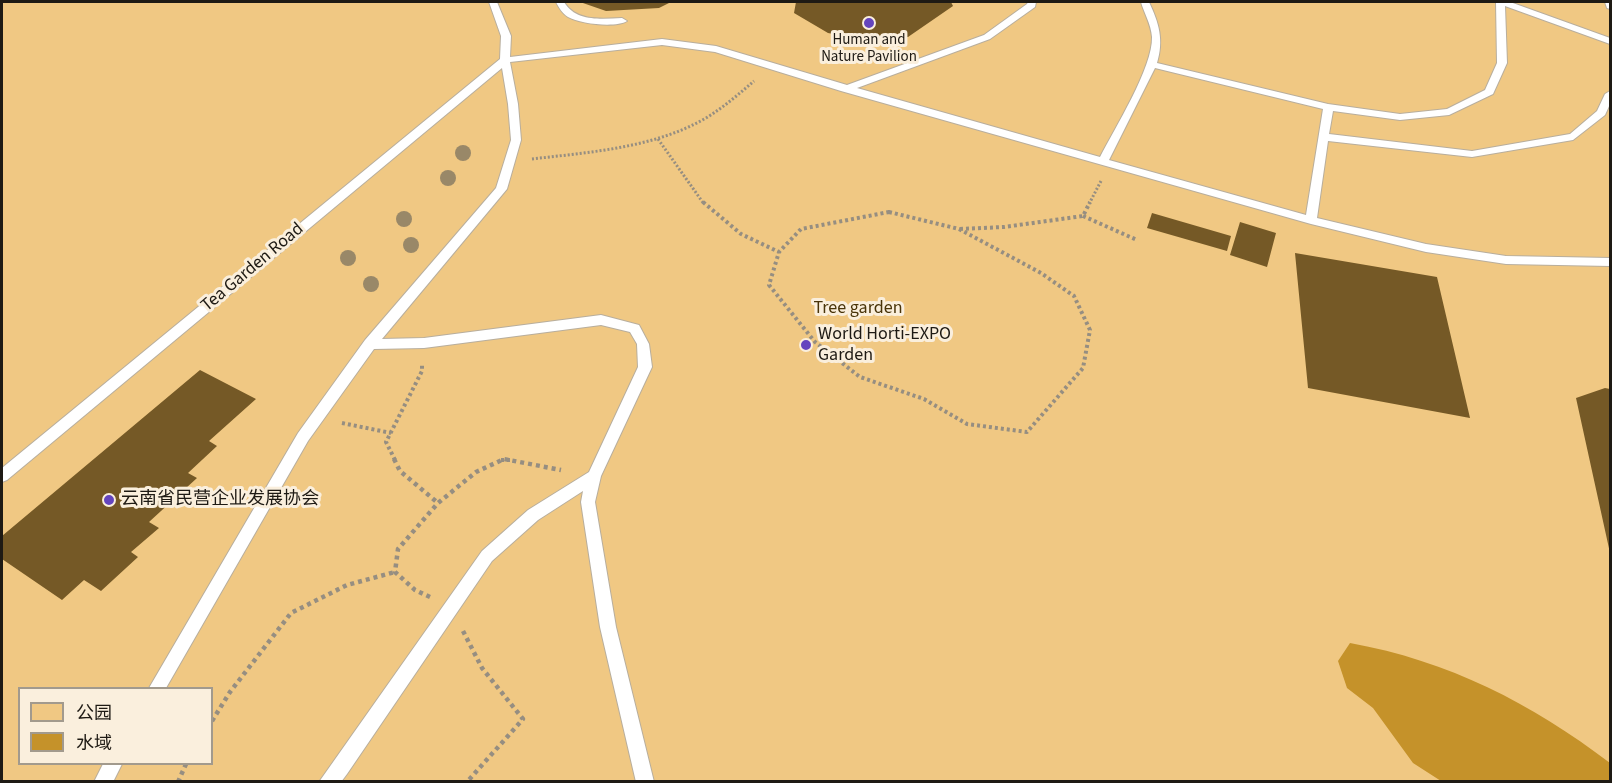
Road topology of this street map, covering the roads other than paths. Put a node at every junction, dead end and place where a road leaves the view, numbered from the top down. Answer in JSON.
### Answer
{"nodes":[{"id":1,"x":493,"y":2,"type":"edge"},
{"id":2,"x":560,"y":2,"type":"edge"},
{"id":3,"x":1032,"y":2,"type":"edge"},
{"id":4,"x":1145,"y":2,"type":"edge"},
{"id":5,"x":1501,"y":2,"type":"edge"},
{"id":6,"x":1609,"y":2,"type":"edge"},
{"id":7,"x":1611,"y":6,"type":"edge"},
{"id":8,"x":622,"y":21,"type":"dead end"},
{"id":9,"x":1611,"y":40,"type":"edge"},
{"id":10,"x":505,"y":60,"type":"junction"},
{"id":11,"x":1150,"y":64,"type":"junction"},
{"id":12,"x":845,"y":89,"type":"junction"},
{"id":13,"x":1611,"y":94,"type":"edge"},
{"id":14,"x":1329,"y":107,"type":"junction"},
{"id":15,"x":1324,"y":137,"type":"junction"},
{"id":16,"x":1107,"y":163,"type":"junction"},
{"id":17,"x":1311,"y":220,"type":"junction"},
{"id":18,"x":1611,"y":262,"type":"edge"},
{"id":19,"x":370,"y":344,"type":"junction"},
{"id":20,"x":2,"y":476,"type":"edge"},
{"id":21,"x":594,"y":476,"type":"junction"},
{"id":22,"x":158,"y":687,"type":"edge"},
{"id":23,"x":112,"y":765,"type":"edge"},
{"id":24,"x":103,"y":782,"type":"edge"},
{"id":25,"x":328,"y":782,"type":"edge"},
{"id":26,"x":645,"y":782,"type":"edge"}],
"edges":[{"from":1,"to":10,"type":"lane"},
{"from":2,"to":8,"type":"lane"},
{"from":3,"to":12,"type":"lane"},
{"from":4,"to":11,"type":"lane"},
{"from":5,"to":9,"type":"lane"},
{"from":5,"to":14,"type":"lane"},
{"from":6,"to":7,"type":"lane"},
{"from":10,"to":12,"type":"lane"},
{"from":10,"to":19,"type":"lane"},
{"from":10,"to":20,"type":"lane","name":"Tea Garden Road"},
{"from":11,"to":14,"type":"lane"},
{"from":11,"to":16,"type":"lane"},
{"from":12,"to":16,"type":"lane"},
{"from":13,"to":15,"type":"lane"},
{"from":14,"to":15,"type":"lane"},
{"from":15,"to":17,"type":"lane"},
{"from":16,"to":17,"type":"lane"},
{"from":17,"to":18,"type":"lane"},
{"from":19,"to":21,"type":"lane"},
{"from":19,"to":22,"type":"lane"},
{"from":21,"to":25,"type":"lane"},
{"from":21,"to":26,"type":"lane"},
{"from":23,"to":24,"type":"lane"}]}
